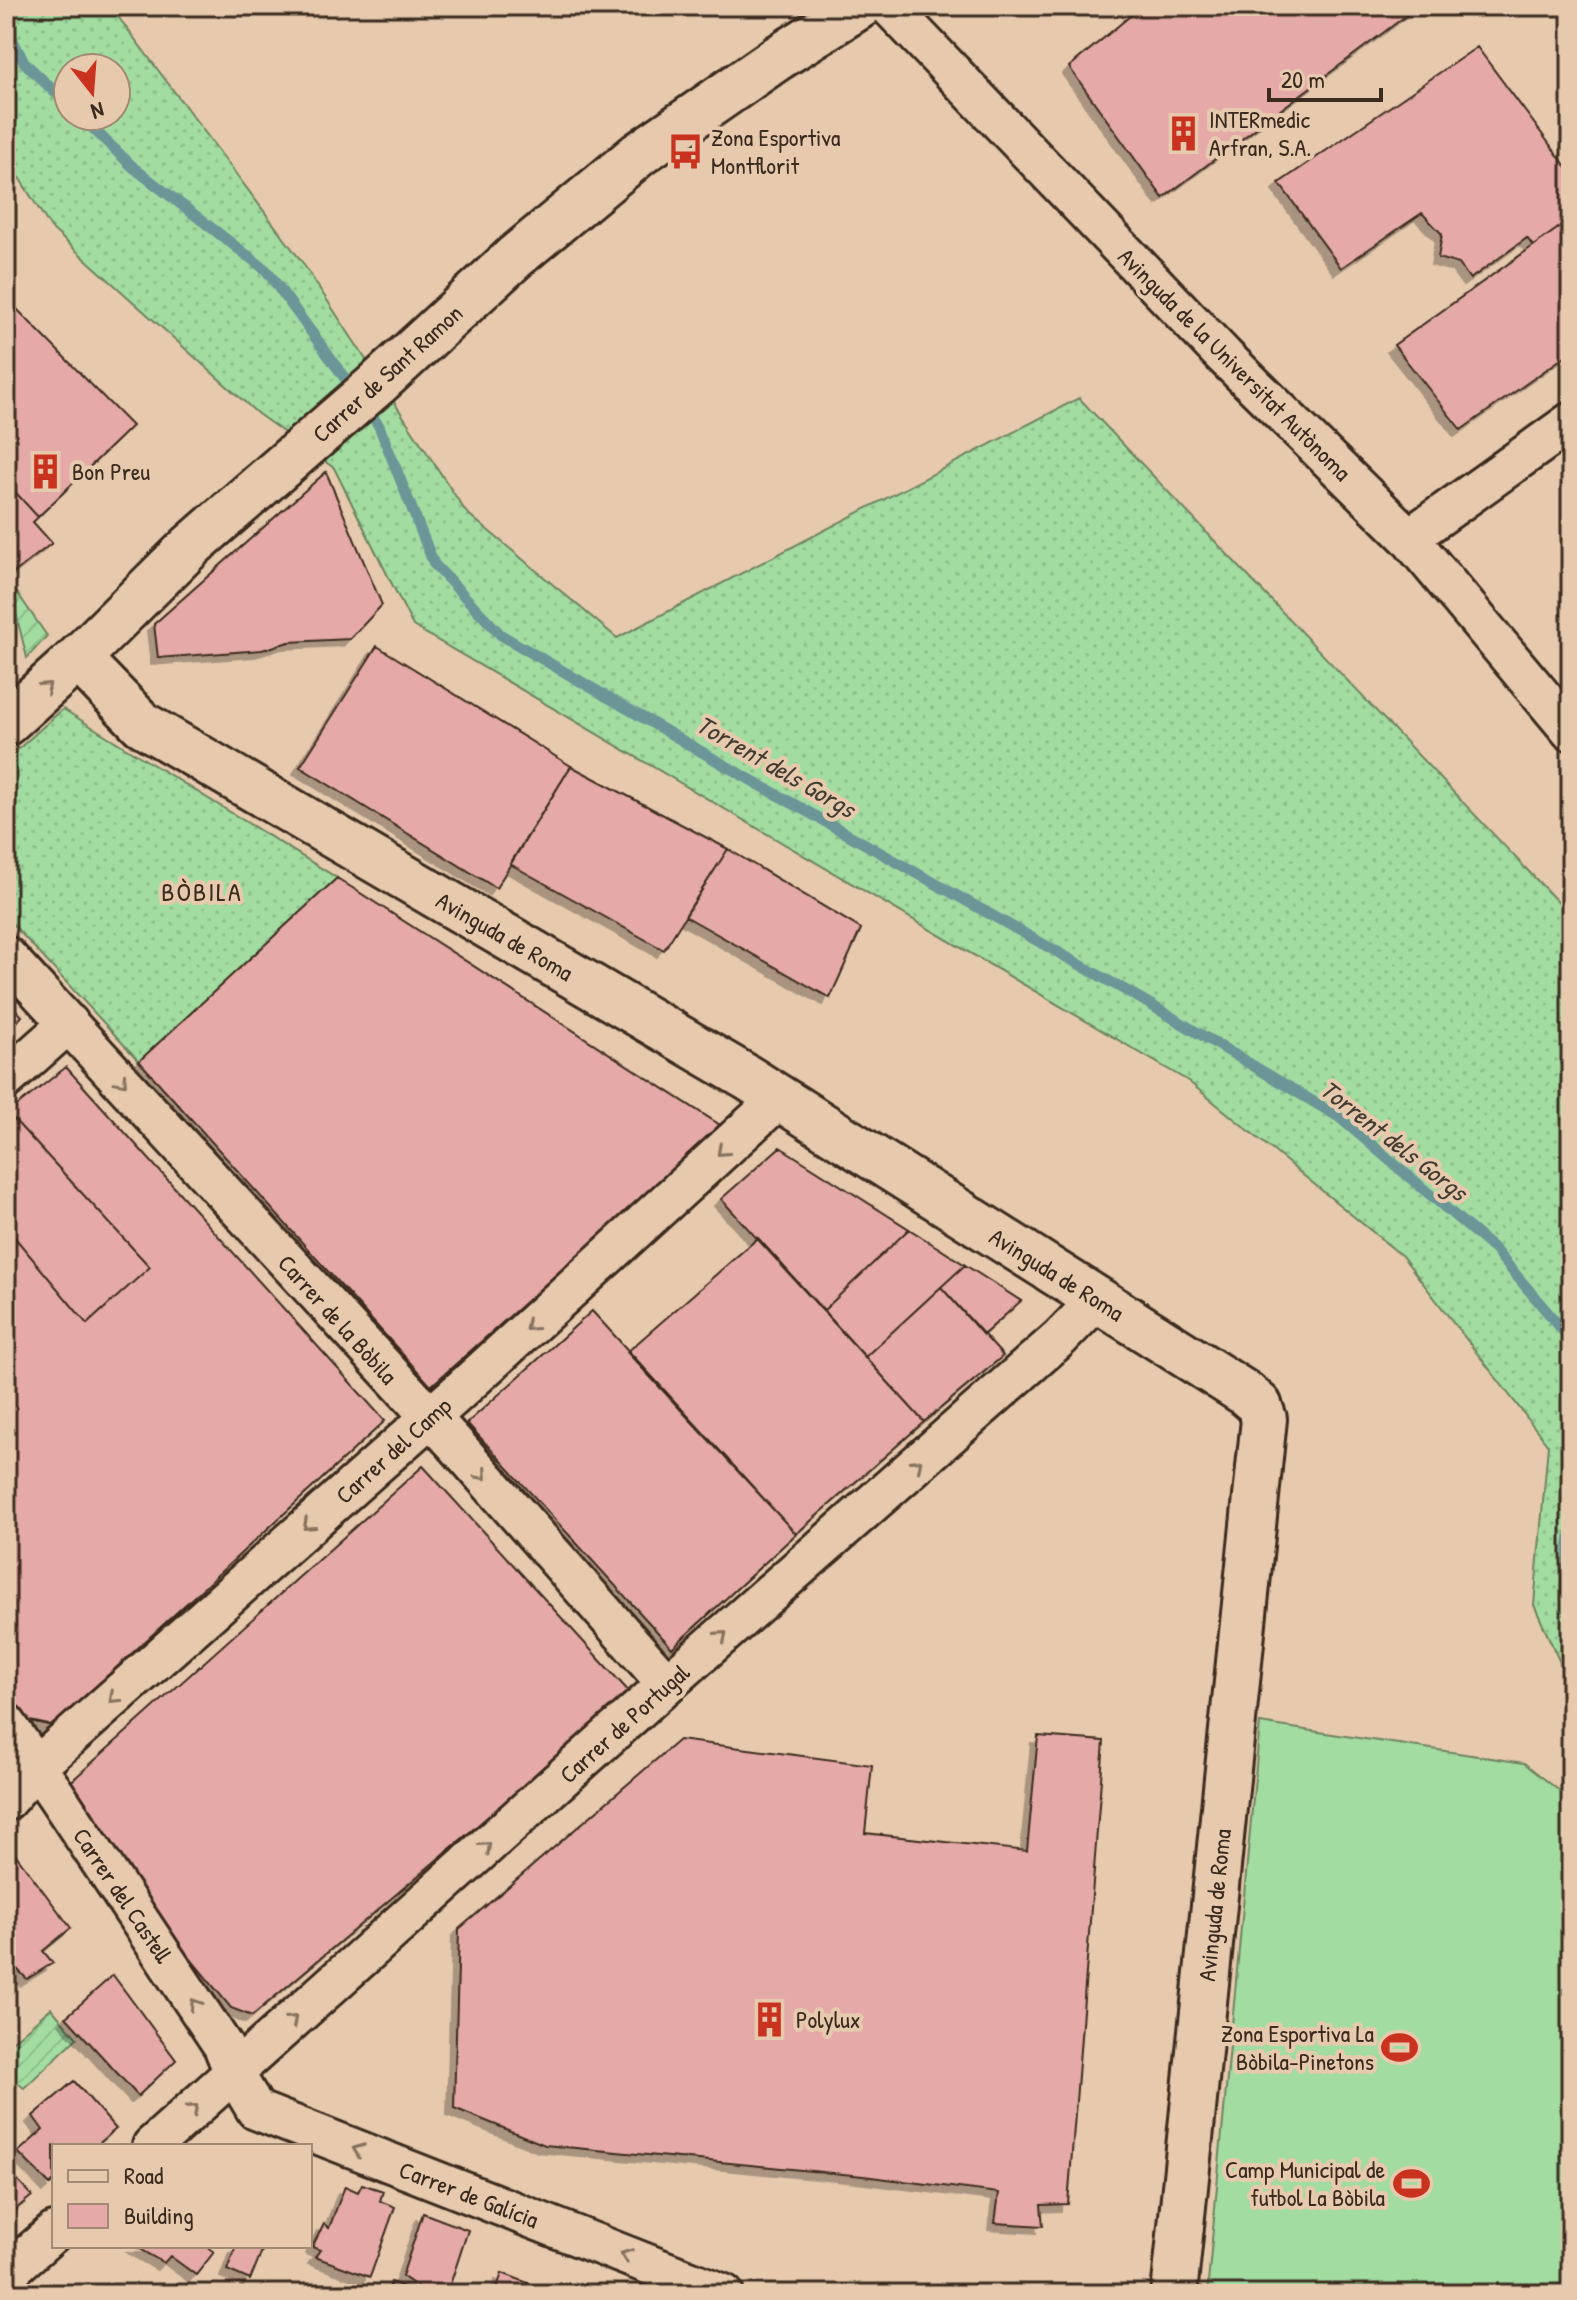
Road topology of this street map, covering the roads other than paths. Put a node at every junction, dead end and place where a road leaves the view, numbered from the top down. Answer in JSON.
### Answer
{"nodes":[{"id":1,"x":860,"y":6,"type":"edge"},
{"id":2,"x":889,"y":6,"type":"edge"},
{"id":3,"x":1571,"y":422,"type":"edge"},
{"id":4,"x":1409,"y":538,"type":"junction"},
{"id":5,"x":86,"y":668,"type":"junction"},
{"id":6,"x":9,"y":717,"type":"edge"},
{"id":7,"x":1571,"y":731,"type":"edge"},
{"id":8,"x":6,"y":956,"type":"edge"},
{"id":9,"x":69,"y":1023,"type":"junction"},
{"id":10,"x":6,"y":1079,"type":"edge"},
{"id":11,"x":780,"y":1098,"type":"junction"},
{"id":12,"x":1097,"y":1300,"type":"junction"},
{"id":13,"x":429,"y":1418,"type":"junction"},
{"id":14,"x":667,"y":1684,"type":"junction"},
{"id":15,"x":6,"y":1723,"type":"edge"},
{"id":16,"x":36,"y":1767,"type":"junction"},
{"id":17,"x":6,"y":1801,"type":"edge"},
{"id":18,"x":233,"y":2071,"type":"junction"},
{"id":19,"x":154,"y":2144,"type":"edge"},
{"id":20,"x":52,"y":2234,"type":"edge"},
{"id":21,"x":6,"y":2274,"type":"edge"},
{"id":22,"x":724,"y":2294,"type":"edge"},
{"id":23,"x":1174,"y":2294,"type":"edge"}],
"edges":[{"from":1,"to":5,"type":"street","name":"Carrer de Sant Ramon"},
{"from":2,"to":4,"type":"street","name":"Avinguda de la Universitat Autònoma"},
{"from":3,"to":4,"type":"street"},
{"from":4,"to":7,"type":"street","name":"Avinguda de la Universitat Autònoma"},
{"from":6,"to":5,"type":"street","name":"Carrer de Sant Ramon","one_way":true},
{"from":5,"to":11,"type":"street","name":"Avinguda de Roma"},
{"from":8,"to":9,"type":"street","name":"Carrer de la Bòbila"},
{"from":9,"to":10,"type":"street"},
{"from":9,"to":13,"type":"street","name":"Carrer de la Bòbila","one_way":true},
{"from":11,"to":12,"type":"street","name":"Avinguda de Roma"},
{"from":11,"to":13,"type":"street","name":"Carrer del Camp","one_way":true},
{"from":14,"to":12,"type":"street","name":"Carrer de Portugal","one_way":true},
{"from":12,"to":23,"type":"street","name":"Avinguda de Roma"},
{"from":13,"to":14,"type":"street","name":"Carrer de la Bòbila","one_way":true},
{"from":13,"to":16,"type":"street","name":"Carrer del Camp","one_way":true},
{"from":18,"to":14,"type":"street","name":"Carrer de Portugal","one_way":true},
{"from":15,"to":16,"type":"street","name":"Carrer del Castell"},
{"from":16,"to":17,"type":"street","name":"Carrer del Camp"},
{"from":18,"to":16,"type":"street","name":"Carrer del Castell","one_way":true},
{"from":19,"to":18,"type":"street","name":"Carrer de Portugal","one_way":true},
{"from":22,"to":18,"type":"street","name":"Carrer de Galícia","one_way":true},
{"from":20,"to":21,"type":"street"}]}
